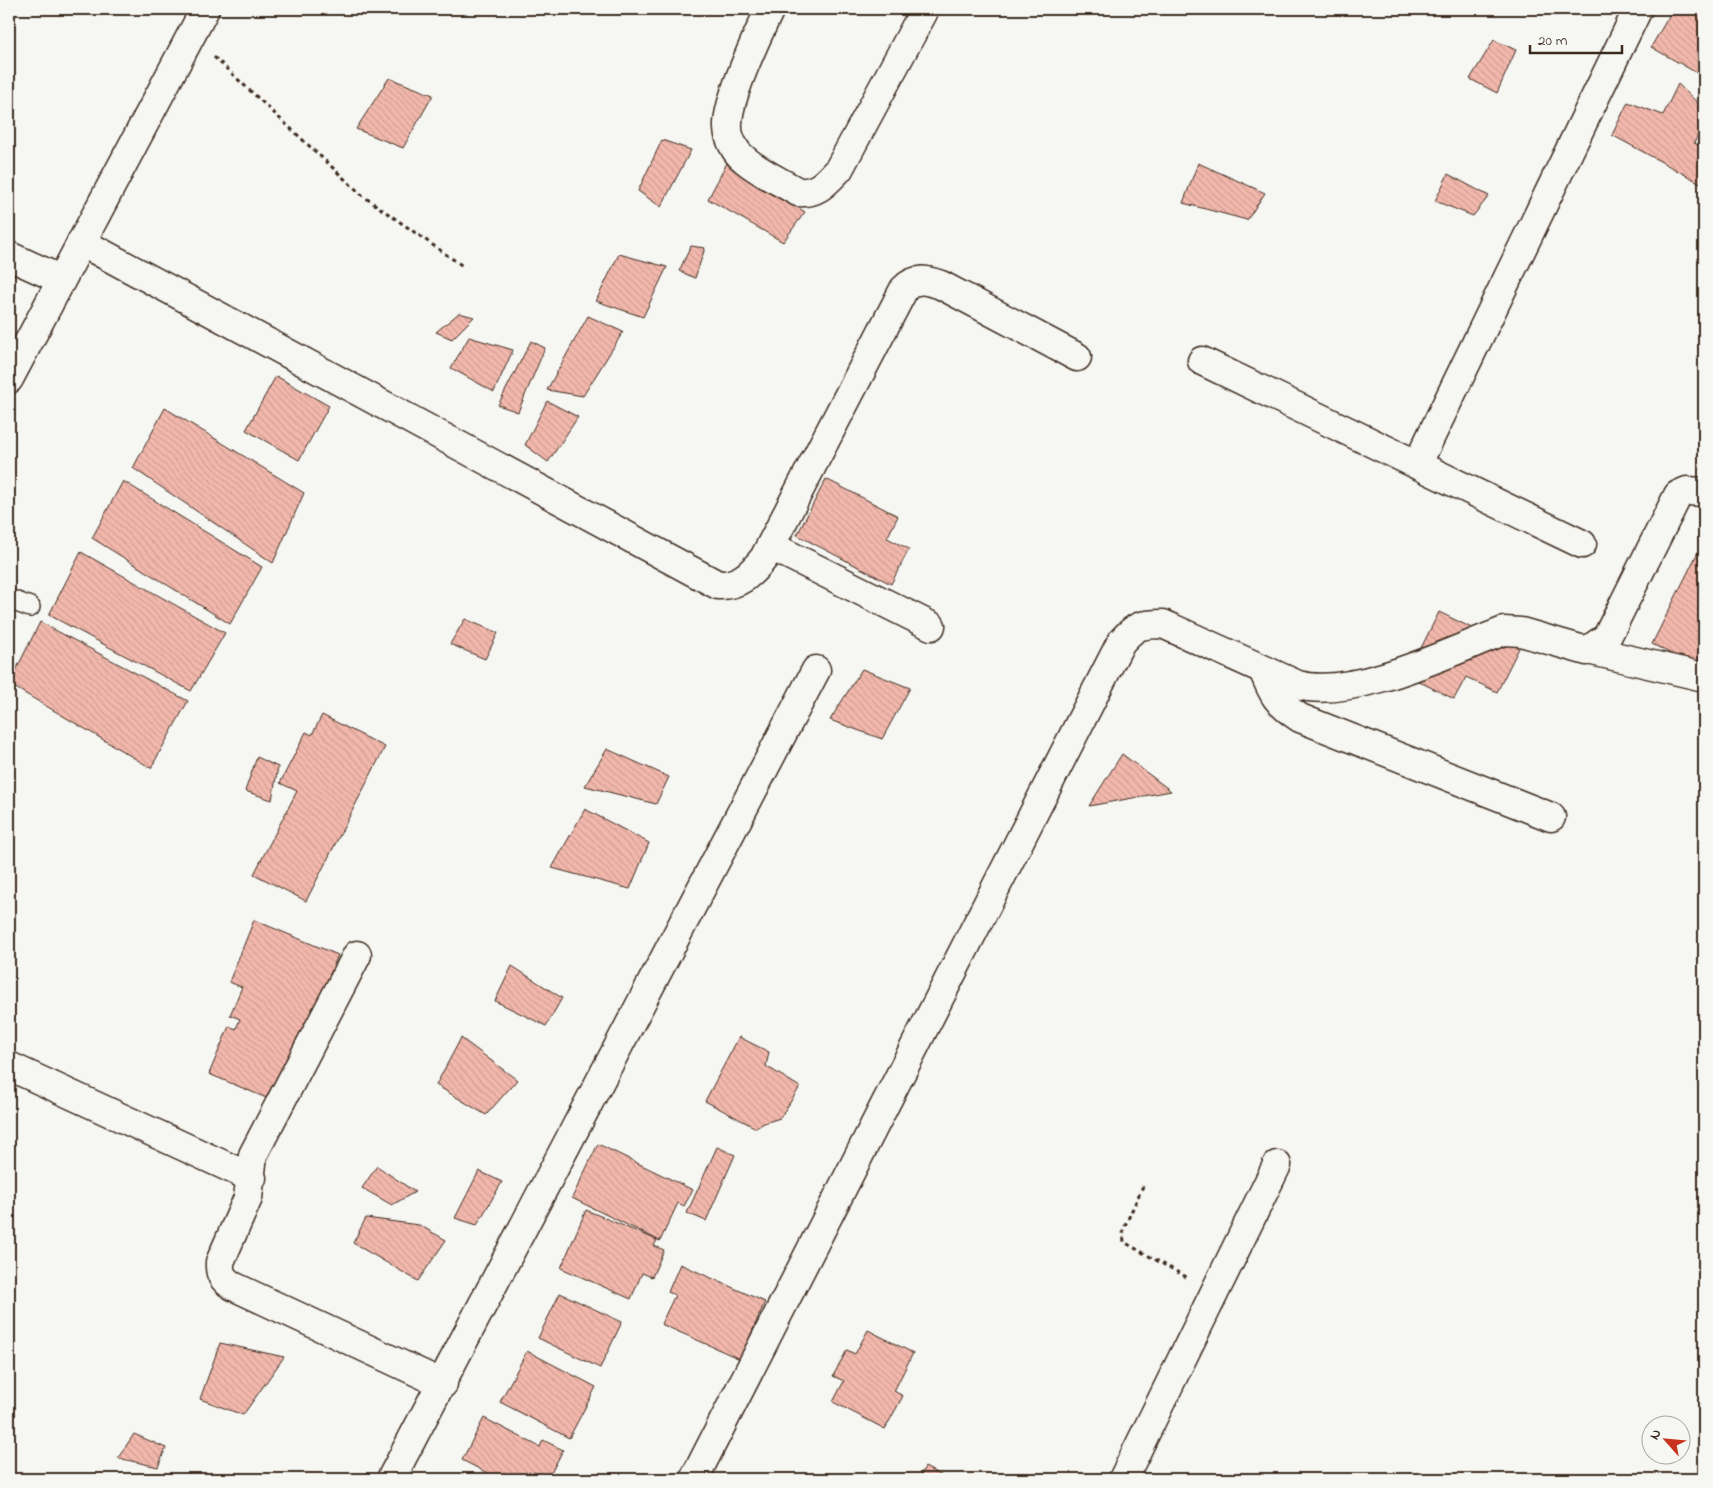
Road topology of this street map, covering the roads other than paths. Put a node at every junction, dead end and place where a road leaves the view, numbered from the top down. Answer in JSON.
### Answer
{"nodes":[{"id":1,"x":205,"y":9,"type":"edge"},
{"id":2,"x":770,"y":9,"type":"edge"},
{"id":3,"x":1638,"y":9,"type":"edge"},
{"id":4,"x":923,"y":13,"type":"dead end"},
{"id":5,"x":81,"y":242,"type":"junction"},
{"id":6,"x":9,"y":256,"type":"edge"},
{"id":7,"x":60,"y":280,"type":"junction"},
{"id":8,"x":1077,"y":357,"type":"dead end"},
{"id":9,"x":1202,"y":361,"type":"dead end"},
{"id":10,"x":9,"y":379,"type":"edge"},
{"id":11,"x":1417,"y":465,"type":"junction"},
{"id":12,"x":1704,"y":492,"type":"edge"},
{"id":13,"x":1582,"y":544,"type":"dead end"},
{"id":14,"x":771,"y":546,"type":"junction"},
{"id":15,"x":9,"y":599,"type":"edge"},
{"id":16,"x":30,"y":607,"type":"dead end"},
{"id":17,"x":931,"y":626,"type":"dead end"},
{"id":18,"x":1588,"y":650,"type":"junction"},
{"id":19,"x":816,"y":670,"type":"dead end"},
{"id":20,"x":1263,"y":670,"type":"junction"},
{"id":21,"x":1704,"y":677,"type":"edge"},
{"id":22,"x":1552,"y":817,"type":"dead end"},
{"id":23,"x":357,"y":955,"type":"dead end"},
{"id":24,"x":9,"y":1066,"type":"edge"},
{"id":25,"x":1277,"y":1165,"type":"dead end"},
{"id":26,"x":252,"y":1178,"type":"junction"},
{"id":27,"x":443,"y":1384,"type":"junction"},
{"id":28,"x":391,"y":1479,"type":"edge"},
{"id":29,"x":694,"y":1479,"type":"edge"},
{"id":30,"x":1122,"y":1479,"type":"edge"}],
"edges":[{"from":1,"to":5,"type":"street"},
{"from":2,"to":4,"type":"street"},
{"from":3,"to":11,"type":"street"},
{"from":5,"to":7,"type":"street"},
{"from":5,"to":14,"type":"street"},
{"from":6,"to":7,"type":"street"},
{"from":7,"to":10,"type":"street"},
{"from":8,"to":14,"type":"street"},
{"from":9,"to":11,"type":"street"},
{"from":11,"to":13,"type":"street"},
{"from":12,"to":18,"type":"street"},
{"from":14,"to":17,"type":"street"},
{"from":15,"to":16,"type":"lane"},
{"from":18,"to":20,"type":"street"},
{"from":18,"to":21,"type":"street"},
{"from":19,"to":27,"type":"street"},
{"from":20,"to":22,"type":"street"},
{"from":20,"to":29,"type":"street"},
{"from":23,"to":26,"type":"street"},
{"from":24,"to":26,"type":"street"},
{"from":25,"to":30,"type":"street"},
{"from":26,"to":27,"type":"street"},
{"from":27,"to":28,"type":"street"}]}
